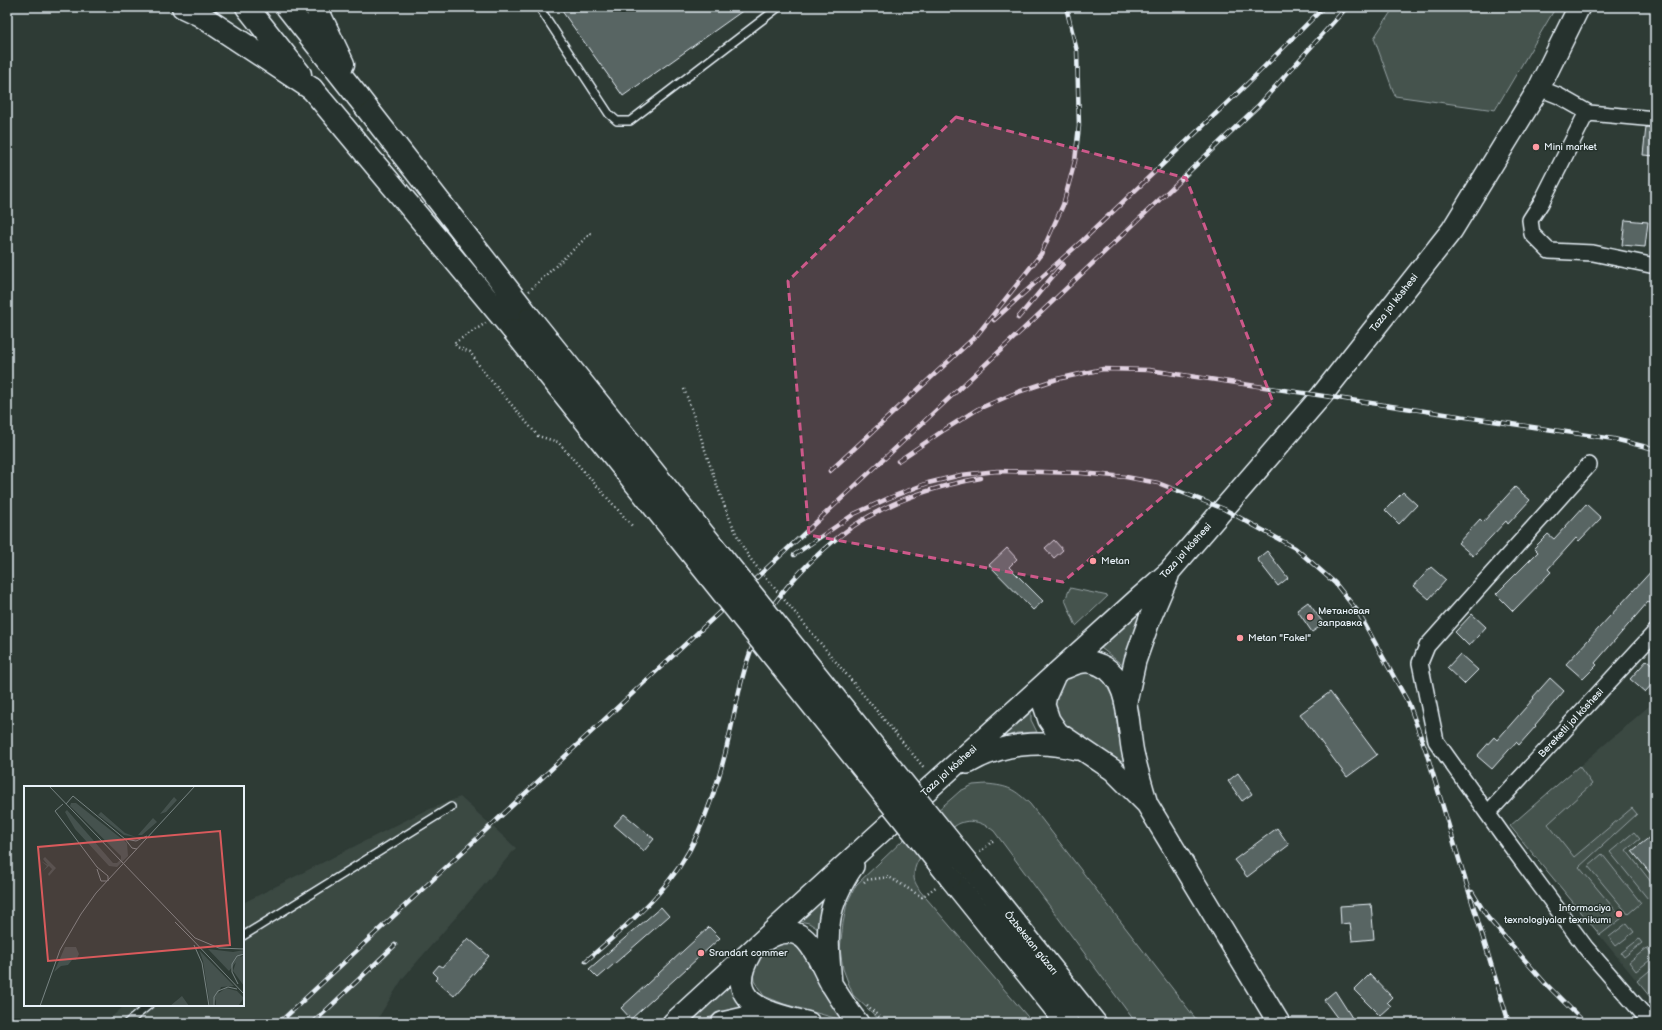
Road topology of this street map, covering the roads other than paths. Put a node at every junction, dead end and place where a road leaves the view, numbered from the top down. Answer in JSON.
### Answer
{"nodes":[{"id":1,"x":183,"y":7,"type":"edge"},
{"id":2,"x":247,"y":7,"type":"edge"},
{"id":3,"x":287,"y":7,"type":"edge"},
{"id":4,"x":316,"y":7,"type":"edge"},
{"id":5,"x":539,"y":7,"type":"edge"},
{"id":6,"x":779,"y":7,"type":"edge"},
{"id":7,"x":1579,"y":7,"type":"edge"},
{"id":8,"x":1539,"y":88,"type":"junction"},
{"id":9,"x":312,"y":89,"type":"junction"},
{"id":10,"x":358,"y":97,"type":"junction"},
{"id":11,"x":1589,"y":113,"type":"junction"},
{"id":12,"x":1655,"y":119,"type":"edge"},
{"id":13,"x":1655,"y":266,"type":"edge"},
{"id":14,"x":522,"y":324,"type":"junction"},
{"id":15,"x":1589,"y":465,"type":"dead end"},
{"id":16,"x":1169,"y":572,"type":"junction"},
{"id":17,"x":1655,"y":632,"type":"edge"},
{"id":18,"x":1058,"y":672,"type":"junction"},
{"id":19,"x":1126,"y":702,"type":"junction"},
{"id":20,"x":1087,"y":752,"type":"junction"},
{"id":21,"x":933,"y":774,"type":"junction"},
{"id":22,"x":1147,"y":804,"type":"junction"},
{"id":23,"x":451,"y":807,"type":"dead end"},
{"id":24,"x":1488,"y":813,"type":"junction"},
{"id":25,"x":870,"y":842,"type":"junction"},
{"id":26,"x":244,"y":935,"type":"edge"},
{"id":27,"x":755,"y":947,"type":"junction"},
{"id":28,"x":831,"y":984,"type":"junction"},
{"id":29,"x":148,"y":1006,"type":"edge"},
{"id":30,"x":771,"y":1012,"type":"junction"},
{"id":31,"x":127,"y":1023,"type":"edge"},
{"id":32,"x":673,"y":1023,"type":"edge"},
{"id":33,"x":722,"y":1023,"type":"edge"},
{"id":34,"x":809,"y":1023,"type":"edge"},
{"id":35,"x":858,"y":1023,"type":"edge"},
{"id":36,"x":1067,"y":1023,"type":"edge"},
{"id":37,"x":1095,"y":1023,"type":"edge"},
{"id":38,"x":1279,"y":1023,"type":"edge"},
{"id":39,"x":1651,"y":1023,"type":"edge"}],
"edges":[{"from":1,"to":9,"type":"main road"},
{"from":2,"to":9,"type":"main road"},
{"from":3,"to":10,"type":"main road"},
{"from":4,"to":10,"type":"main road"},
{"from":5,"to":6,"type":"lane"},
{"from":7,"to":8,"type":"main road","name":"Taza jol kóshesi"},
{"from":8,"to":11,"type":"street"},
{"from":8,"to":16,"type":"main road","name":"Taza jol kóshesi"},
{"from":9,"to":14,"type":"main road"},
{"from":10,"to":14,"type":"main road"},
{"from":11,"to":12,"type":"street"},
{"from":11,"to":13,"type":"street"},
{"from":14,"to":36,"type":"main road","bridge":true},
{"from":14,"to":37,"type":"main road","name":"Ózbekstan gúzarı","bridge":true},
{"from":15,"to":24,"type":"street"},
{"from":16,"to":18,"type":"main road","name":"Taza jol kóshesi"},
{"from":16,"to":19,"type":"main road"},
{"from":17,"to":24,"type":"street","name":"Bereketli jol kóshesi"},
{"from":18,"to":19,"type":"main road"},
{"from":18,"to":20,"type":"main road"},
{"from":18,"to":21,"type":"main road","name":"Taza jol kóshesi"},
{"from":19,"to":22,"type":"main road"},
{"from":20,"to":21,"type":"main road"},
{"from":20,"to":22,"type":"main road"},
{"from":21,"to":25,"type":"main road","name":"Taza jol kóshesi"},
{"from":22,"to":38,"type":"main road"},
{"from":23,"to":26,"type":"lane"},
{"from":24,"to":39,"type":"street"},
{"from":25,"to":27,"type":"main road","name":"Taza jol kóshesi"},
{"from":25,"to":28,"type":"main road"},
{"from":27,"to":28,"type":"main road"},
{"from":27,"to":30,"type":"main road"},
{"from":27,"to":32,"type":"main road","name":"Taza jol kóshesi"},
{"from":28,"to":35,"type":"main road"},
{"from":29,"to":31,"type":"lane"},
{"from":30,"to":33,"type":"main road"},
{"from":30,"to":34,"type":"main road"}]}
